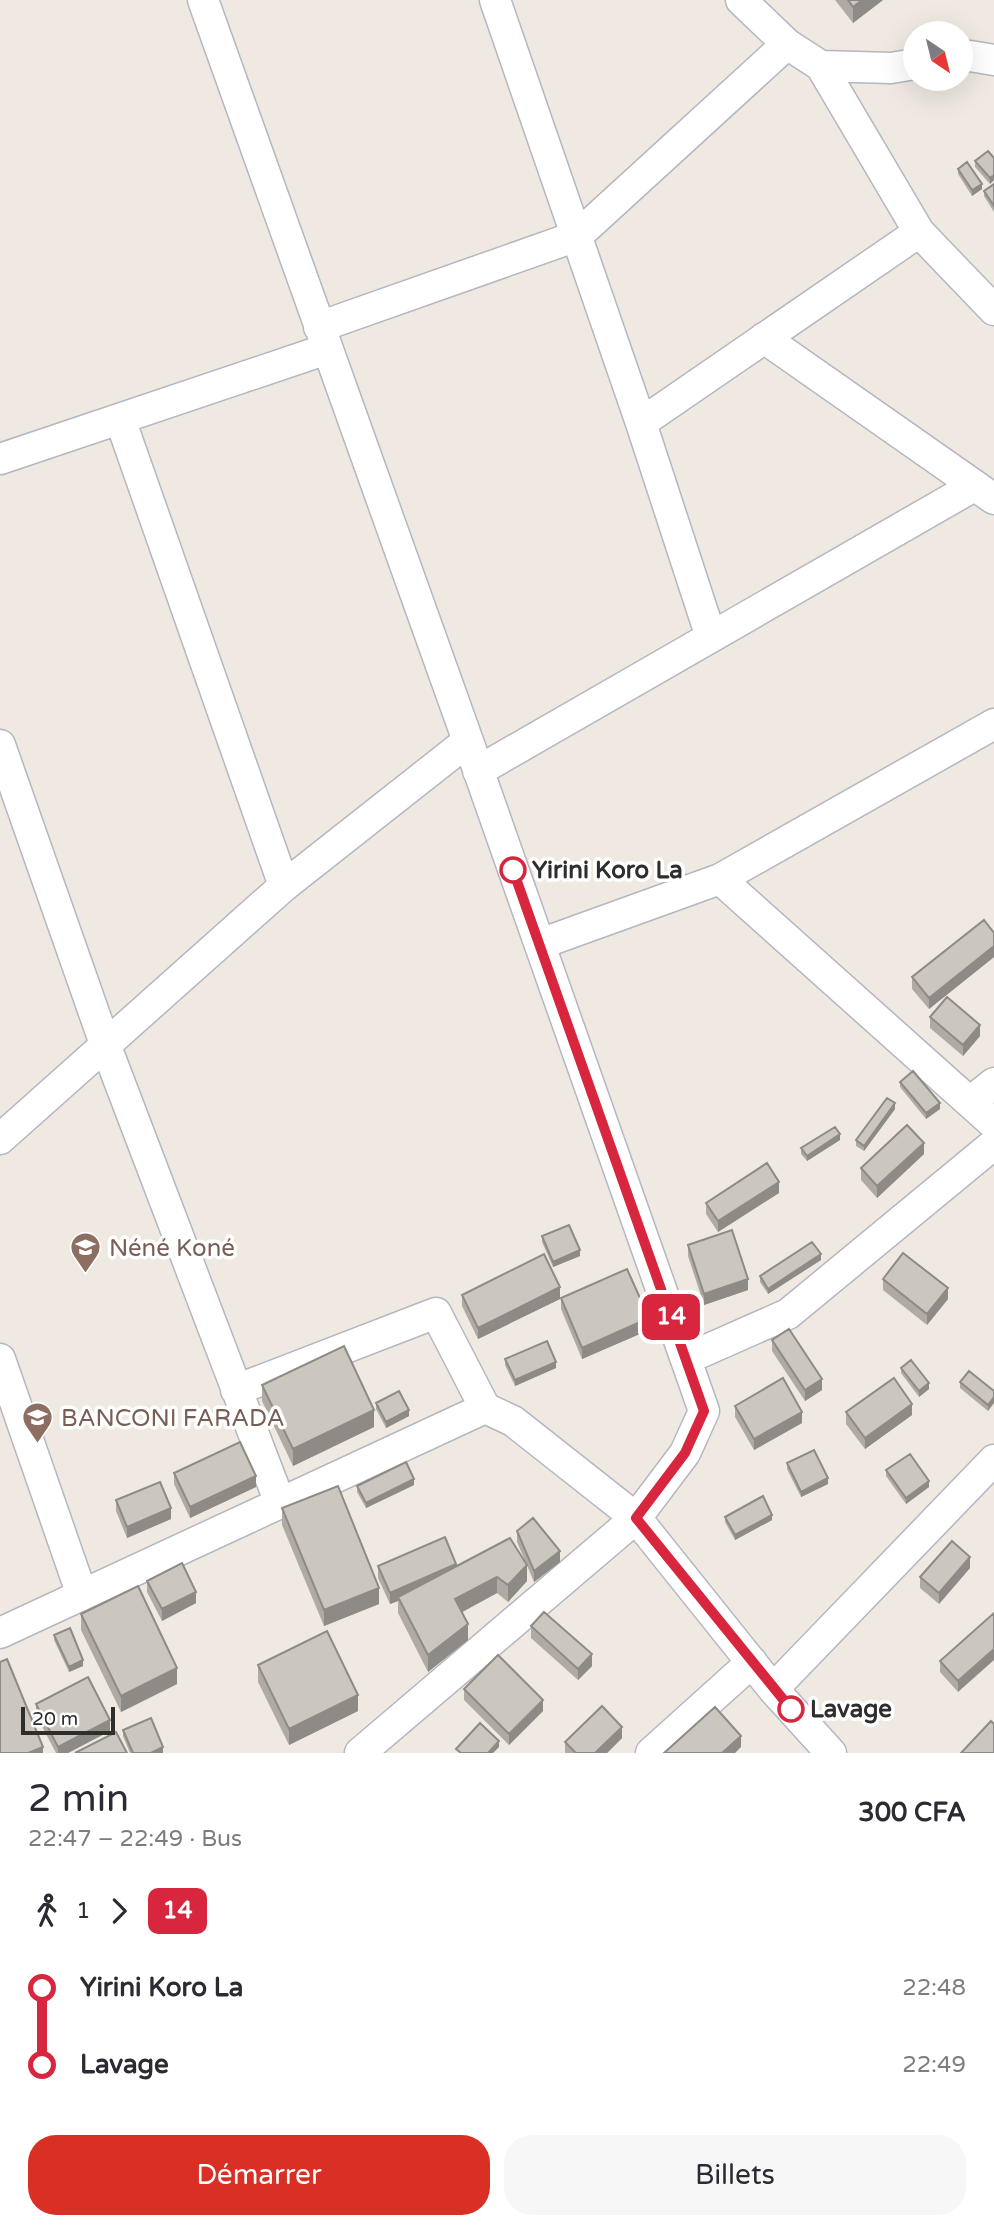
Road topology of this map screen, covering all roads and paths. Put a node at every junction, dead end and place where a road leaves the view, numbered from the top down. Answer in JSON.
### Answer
{"nodes":[{"id":1,"x":203,"y":0,"type":"edge"},
{"id":2,"x":495,"y":0,"type":"edge"},
{"id":3,"x":741,"y":0,"type":"edge"},
{"id":4,"x":788,"y":44,"type":"junction"},
{"id":5,"x":973,"y":56,"type":"edge"},
{"id":6,"x":994,"y":59,"type":"edge"},
{"id":7,"x":821,"y":66,"type":"junction"},
{"id":8,"x":903,"y":66,"type":"edge"},
{"id":9,"x":919,"y":232,"type":"junction"},
{"id":10,"x":577,"y":236,"type":"junction"},
{"id":11,"x":994,"y":310,"type":"edge"},
{"id":12,"x":323,"y":338,"type":"junction"},
{"id":13,"x":764,"y":338,"type":"junction"},
{"id":14,"x":120,"y":419,"type":"junction"},
{"id":15,"x":641,"y":423,"type":"junction"},
{"id":16,"x":0,"y":459,"type":"edge"},
{"id":17,"x":984,"y":493,"type":"edge"},
{"id":18,"x":711,"y":637,"type":"junction"},
{"id":19,"x":989,"y":737,"type":"edge"},
{"id":20,"x":468,"y":741,"type":"junction"},
{"id":21,"x":0,"y":745,"type":"edge"},
{"id":22,"x":478,"y":771,"type":"junction"},
{"id":23,"x":720,"y":879,"type":"junction"},
{"id":24,"x":284,"y":886,"type":"junction"},
{"id":25,"x":540,"y":944,"type":"junction"},
{"id":26,"x":105,"y":1044,"type":"junction"},
{"id":27,"x":994,"y":1083,"type":"edge"},
{"id":28,"x":970,"y":1102,"type":"junction"},
{"id":29,"x":994,"y":1124,"type":"edge"},
{"id":30,"x":0,"y":1139,"type":"edge"},
{"id":31,"x":994,"y":1144,"type":"edge"},
{"id":32,"x":0,"y":1359,"type":"edge"},
{"id":33,"x":686,"y":1359,"type":"junction"},
{"id":34,"x":236,"y":1390,"type":"junction"},
{"id":35,"x":485,"y":1408,"type":"junction"},
{"id":36,"x":994,"y":1460,"type":"edge"},
{"id":37,"x":280,"y":1503,"type":"junction"},
{"id":38,"x":636,"y":1518,"type":"junction"},
{"id":39,"x":82,"y":1595,"type":"junction"},
{"id":40,"x":0,"y":1633,"type":"edge"},
{"id":41,"x":752,"y":1662,"type":"junction"},
{"id":42,"x":773,"y":1689,"type":"junction"},
{"id":43,"x":360,"y":1753,"type":"edge"},
{"id":44,"x":651,"y":1753,"type":"edge"},
{"id":45,"x":831,"y":1753,"type":"edge"}],
"edges":[{"from":1,"to":12,"type":"street"},
{"from":2,"to":10,"type":"street"},
{"from":3,"to":4,"type":"street"},
{"from":4,"to":7,"type":"street"},
{"from":4,"to":10,"type":"street"},
{"from":5,"to":6,"type":"street"},
{"from":7,"to":8,"type":"street"},
{"from":7,"to":9,"type":"street"},
{"from":9,"to":11,"type":"street"},
{"from":9,"to":13,"type":"street"},
{"from":10,"to":12,"type":"street"},
{"from":10,"to":15,"type":"street"},
{"from":12,"to":14,"type":"street"},
{"from":12,"to":20,"type":"street"},
{"from":13,"to":15,"type":"street"},
{"from":13,"to":17,"type":"street"},
{"from":14,"to":16,"type":"street"},
{"from":14,"to":24,"type":"street"},
{"from":15,"to":18,"type":"street"},
{"from":17,"to":18,"type":"street"},
{"from":18,"to":22,"type":"street"},
{"from":19,"to":23,"type":"street"},
{"from":20,"to":22,"type":"street"},
{"from":20,"to":24,"type":"street"},
{"from":21,"to":26,"type":"street"},
{"from":22,"to":25,"type":"street"},
{"from":23,"to":25,"type":"street"},
{"from":23,"to":28,"type":"street"},
{"from":24,"to":26,"type":"street"},
{"from":25,"to":33,"type":"street"},
{"from":26,"to":30,"type":"street"},
{"from":26,"to":34,"type":"street"},
{"from":27,"to":28,"type":"street"},
{"from":28,"to":29,"type":"street"},
{"from":31,"to":33,"type":"street"},
{"from":32,"to":39,"type":"street"},
{"from":33,"to":38,"type":"street"},
{"from":34,"to":35,"type":"street"},
{"from":34,"to":37,"type":"street"},
{"from":35,"to":37,"type":"street"},
{"from":35,"to":38,"type":"street"},
{"from":36,"to":42,"type":"street"},
{"from":37,"to":39,"type":"street"},
{"from":38,"to":41,"type":"street"},
{"from":38,"to":43,"type":"street"},
{"from":39,"to":40,"type":"street"},
{"from":41,"to":42,"type":"street"},
{"from":41,"to":44,"type":"street"},
{"from":42,"to":45,"type":"street"}]}
